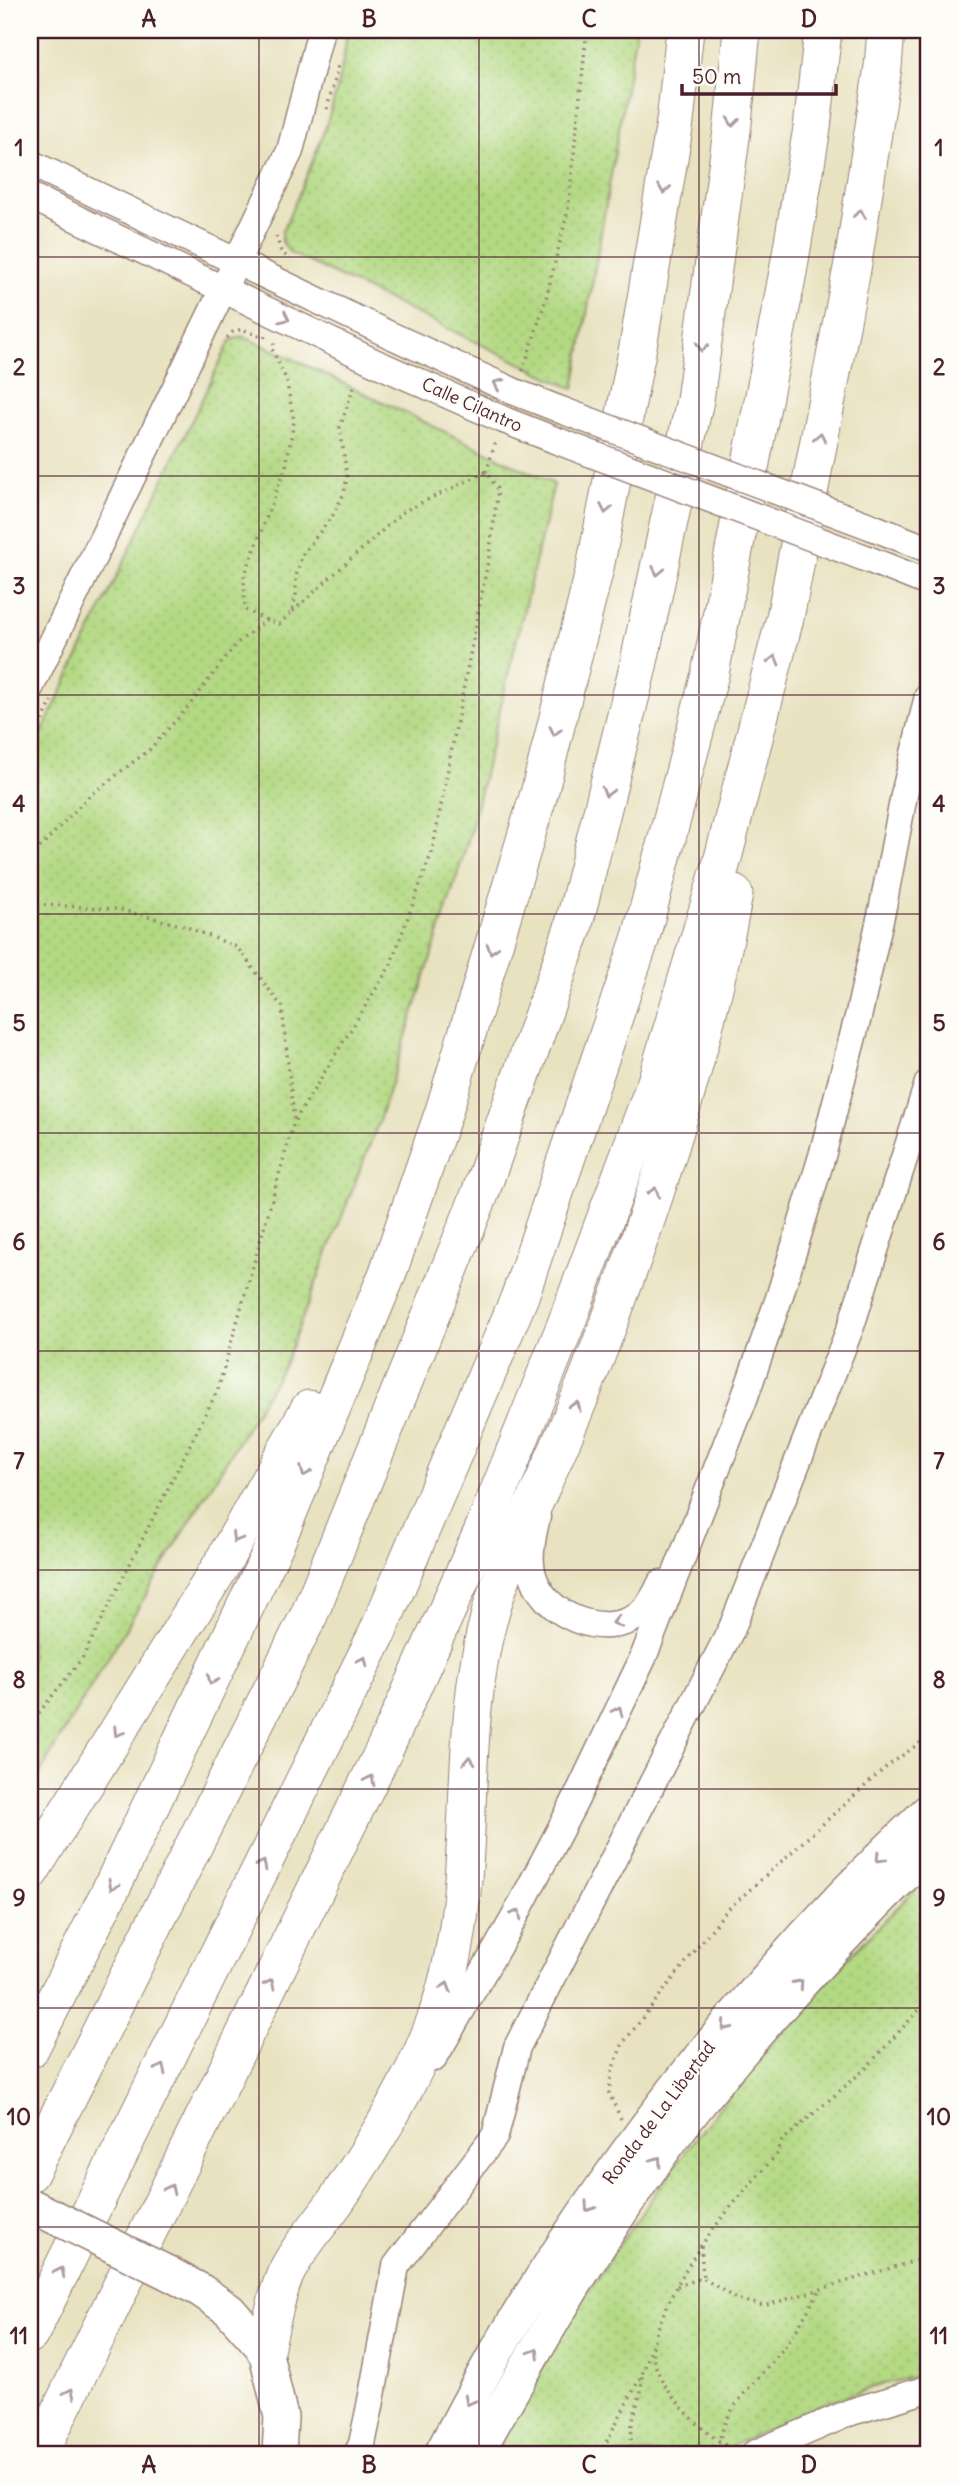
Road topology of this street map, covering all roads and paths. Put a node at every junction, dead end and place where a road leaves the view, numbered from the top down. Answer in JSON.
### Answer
{"nodes":[{"id":1,"x":321,"y":30,"type":"edge"},
{"id":2,"x":587,"y":30,"type":"edge"},
{"id":3,"x":668,"y":30,"type":"edge"},
{"id":4,"x":685,"y":30,"type":"edge"},
{"id":5,"x":742,"y":30,"type":"edge"},
{"id":6,"x":823,"y":30,"type":"edge"},
{"id":7,"x":886,"y":30,"type":"edge"},
{"id":8,"x":676,"y":122,"type":"junction"},
{"id":9,"x":30,"y":163,"type":"edge"},
{"id":10,"x":30,"y":196,"type":"edge"},
{"id":11,"x":236,"y":262,"type":"junction"},
{"id":12,"x":224,"y":288,"type":"junction"},
{"id":13,"x":266,"y":334,"type":"dead end"},
{"id":14,"x":274,"y":343,"type":"dead end"},
{"id":15,"x":222,"y":346,"type":"dead end"},
{"id":16,"x":523,"y":370,"type":"dead end"},
{"id":17,"x":355,"y":383,"type":"dead end"},
{"id":18,"x":928,"y":549,"type":"edge"},
{"id":19,"x":928,"y":583,"type":"edge"},
{"id":20,"x":292,"y":611,"type":"junction"},
{"id":21,"x":267,"y":620,"type":"junction"},
{"id":22,"x":42,"y":692,"type":"edge"},
{"id":23,"x":928,"y":696,"type":"edge"},
{"id":24,"x":757,"y":726,"type":"junction"},
{"id":25,"x":30,"y":746,"type":"edge"},
{"id":26,"x":30,"y":858,"type":"edge"},
{"id":27,"x":30,"y":904,"type":"edge"},
{"id":28,"x":928,"y":1083,"type":"edge"},
{"id":29,"x":444,"y":1111,"type":"junction"},
{"id":30,"x":294,"y":1122,"type":"junction"},
{"id":31,"x":555,"y":1457,"type":"junction"},
{"id":32,"x":707,"y":1490,"type":"junction"},
{"id":33,"x":30,"y":1724,"type":"edge"},
{"id":34,"x":928,"y":1737,"type":"edge"},
{"id":35,"x":928,"y":1811,"type":"edge"},
{"id":36,"x":928,"y":1852,"type":"edge"},
{"id":37,"x":30,"y":1872,"type":"edge"},
{"id":38,"x":928,"y":2000,"type":"edge"},
{"id":39,"x":30,"y":2049,"type":"edge"},
{"id":40,"x":625,"y":2126,"type":"dead end"},
{"id":41,"x":376,"y":2137,"type":"junction"},
{"id":42,"x":30,"y":2173,"type":"edge"},
{"id":43,"x":30,"y":2205,"type":"edge"},
{"id":44,"x":701,"y":2244,"type":"junction"},
{"id":45,"x":928,"y":2257,"type":"edge"},
{"id":46,"x":703,"y":2278,"type":"junction"},
{"id":47,"x":677,"y":2286,"type":"junction"},
{"id":48,"x":820,"y":2289,"type":"junction"},
{"id":49,"x":30,"y":2334,"type":"edge"},
{"id":50,"x":656,"y":2334,"type":"junction"},
{"id":51,"x":265,"y":2350,"type":"junction"},
{"id":52,"x":643,"y":2372,"type":"junction"},
{"id":53,"x":928,"y":2389,"type":"edge"},
{"id":54,"x":720,"y":2442,"type":"junction"},
{"id":55,"x":745,"y":2451,"type":"edge"},
{"id":56,"x":40,"y":2454,"type":"edge"},
{"id":57,"x":279,"y":2454,"type":"edge"},
{"id":58,"x":357,"y":2454,"type":"edge"},
{"id":59,"x":441,"y":2454,"type":"edge"},
{"id":60,"x":476,"y":2454,"type":"edge"},
{"id":61,"x":600,"y":2454,"type":"edge"},
{"id":62,"x":630,"y":2454,"type":"edge"},
{"id":63,"x":693,"y":2454,"type":"edge"}],
"edges":[{"from":1,"to":11,"type":"street"},
{"from":2,"to":16,"type":"path"},
{"from":3,"to":8,"type":"highway"},
{"from":4,"to":8,"type":"highway"},
{"from":5,"to":42,"type":"highway","one_way":true},
{"from":49,"to":6,"type":"highway","one_way":true},
{"from":24,"to":7,"type":"highway","one_way":true},
{"from":8,"to":29,"type":"highway","one_way":true},
{"from":9,"to":11,"type":"street","name":"Calle Cilantro"},
{"from":10,"to":12,"type":"street","name":"Calle Cilantro"},
{"from":11,"to":12,"type":"street"},
{"from":18,"to":11,"type":"street","name":"Calle Cilantro","one_way":true,"bridge":true},
{"from":12,"to":19,"type":"street","name":"Calle Cilantro","one_way":true,"bridge":true},
{"from":12,"to":22,"type":"street"},
{"from":13,"to":15,"type":"path"},
{"from":14,"to":21,"type":"path"},
{"from":17,"to":20,"type":"path"},
{"from":20,"to":21,"type":"path"},
{"from":20,"to":30,"type":"path"},
{"from":21,"to":26,"type":"path"},
{"from":22,"to":25,"type":"path"},
{"from":23,"to":32,"type":"street"},
{"from":31,"to":24,"type":"highway","one_way":true},
{"from":56,"to":24,"type":"highway","one_way":true},
{"from":27,"to":30,"type":"path"},
{"from":28,"to":58,"type":"street"},
{"from":29,"to":37,"type":"highway","one_way":true},
{"from":29,"to":39,"type":"highway","one_way":true},
{"from":30,"to":33,"type":"path"},
{"from":32,"to":31,"type":"street","one_way":true},
{"from":41,"to":31,"type":"highway","one_way":true},
{"from":41,"to":32,"type":"street","one_way":true},
{"from":34,"to":40,"type":"path"},
{"from":35,"to":59,"type":"main road","name":"Ronda de La Libertad","one_way":true},
{"from":60,"to":36,"type":"main road","name":"Ronda de La Libertad","one_way":true},
{"from":38,"to":44,"type":"path"},
{"from":41,"to":51,"type":"highway"},
{"from":43,"to":51,"type":"main road","bridge":true},
{"from":44,"to":46,"type":"path"},
{"from":44,"to":47,"type":"path"},
{"from":45,"to":48,"type":"path"},
{"from":46,"to":47,"type":"path"},
{"from":46,"to":48,"type":"path"},
{"from":47,"to":50,"type":"path"},
{"from":48,"to":54,"type":"path"},
{"from":50,"to":52,"type":"path"},
{"from":50,"to":54,"type":"path"},
{"from":51,"to":57,"type":"main road"},
{"from":52,"to":61,"type":"path"},
{"from":52,"to":62,"type":"path"},
{"from":53,"to":55,"type":"street"},
{"from":54,"to":55,"type":"path"},
{"from":54,"to":63,"type":"path"}]}
